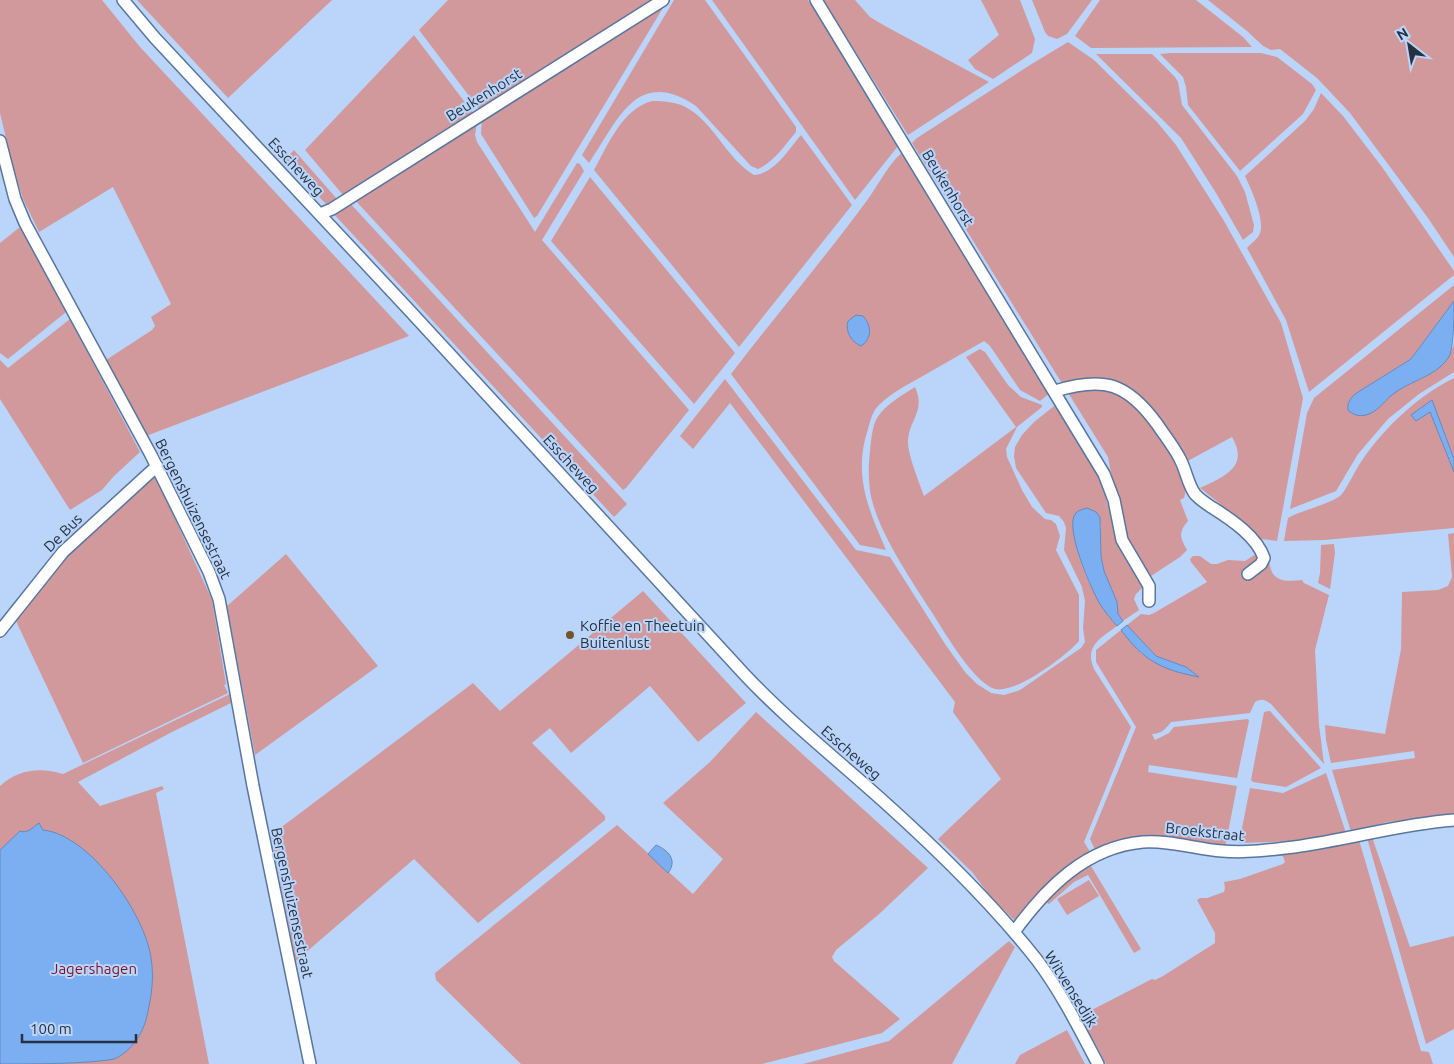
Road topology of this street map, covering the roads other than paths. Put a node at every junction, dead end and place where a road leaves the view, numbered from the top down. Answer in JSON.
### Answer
{"nodes":[{"id":1,"x":122,"y":0,"type":"edge"},
{"id":2,"x":663,"y":0,"type":"edge"},
{"id":3,"x":816,"y":0,"type":"edge"},
{"id":4,"x":0,"y":141,"type":"edge"},
{"id":5,"x":3,"y":172,"type":"edge"},
{"id":6,"x":320,"y":214,"type":"junction"},
{"id":7,"x":1055,"y":391,"type":"junction"},
{"id":8,"x":157,"y":466,"type":"junction"},
{"id":9,"x":1248,"y":574,"type":"dead end"},
{"id":10,"x":1149,"y":601,"type":"dead end"},
{"id":11,"x":0,"y":631,"type":"edge"},
{"id":12,"x":1454,"y":820,"type":"edge"},
{"id":13,"x":1014,"y":932,"type":"junction"},
{"id":14,"x":310,"y":1064,"type":"edge"},
{"id":15,"x":1098,"y":1064,"type":"edge"}],
"edges":[{"from":1,"to":6,"type":"street","name":"Esscheweg"},
{"from":2,"to":6,"type":"street","name":"Beukenhorst"},
{"from":3,"to":7,"type":"street","name":"Beukenhorst"},
{"from":4,"to":5,"type":"street","name":"Bergenshuizensestraat"},
{"from":5,"to":8,"type":"street","name":"Bergenshuizensestraat"},
{"from":6,"to":13,"type":"street","name":"Esscheweg"},
{"from":7,"to":9,"type":"street"},
{"from":7,"to":10,"type":"street","name":"Beukenhorst"},
{"from":8,"to":11,"type":"street","name":"De Bus"},
{"from":8,"to":14,"type":"street","name":"Bergenshuizensestraat"},
{"from":12,"to":13,"type":"street","name":"Broekstraat"},
{"from":13,"to":15,"type":"street","name":"Witvensedijk"}]}
